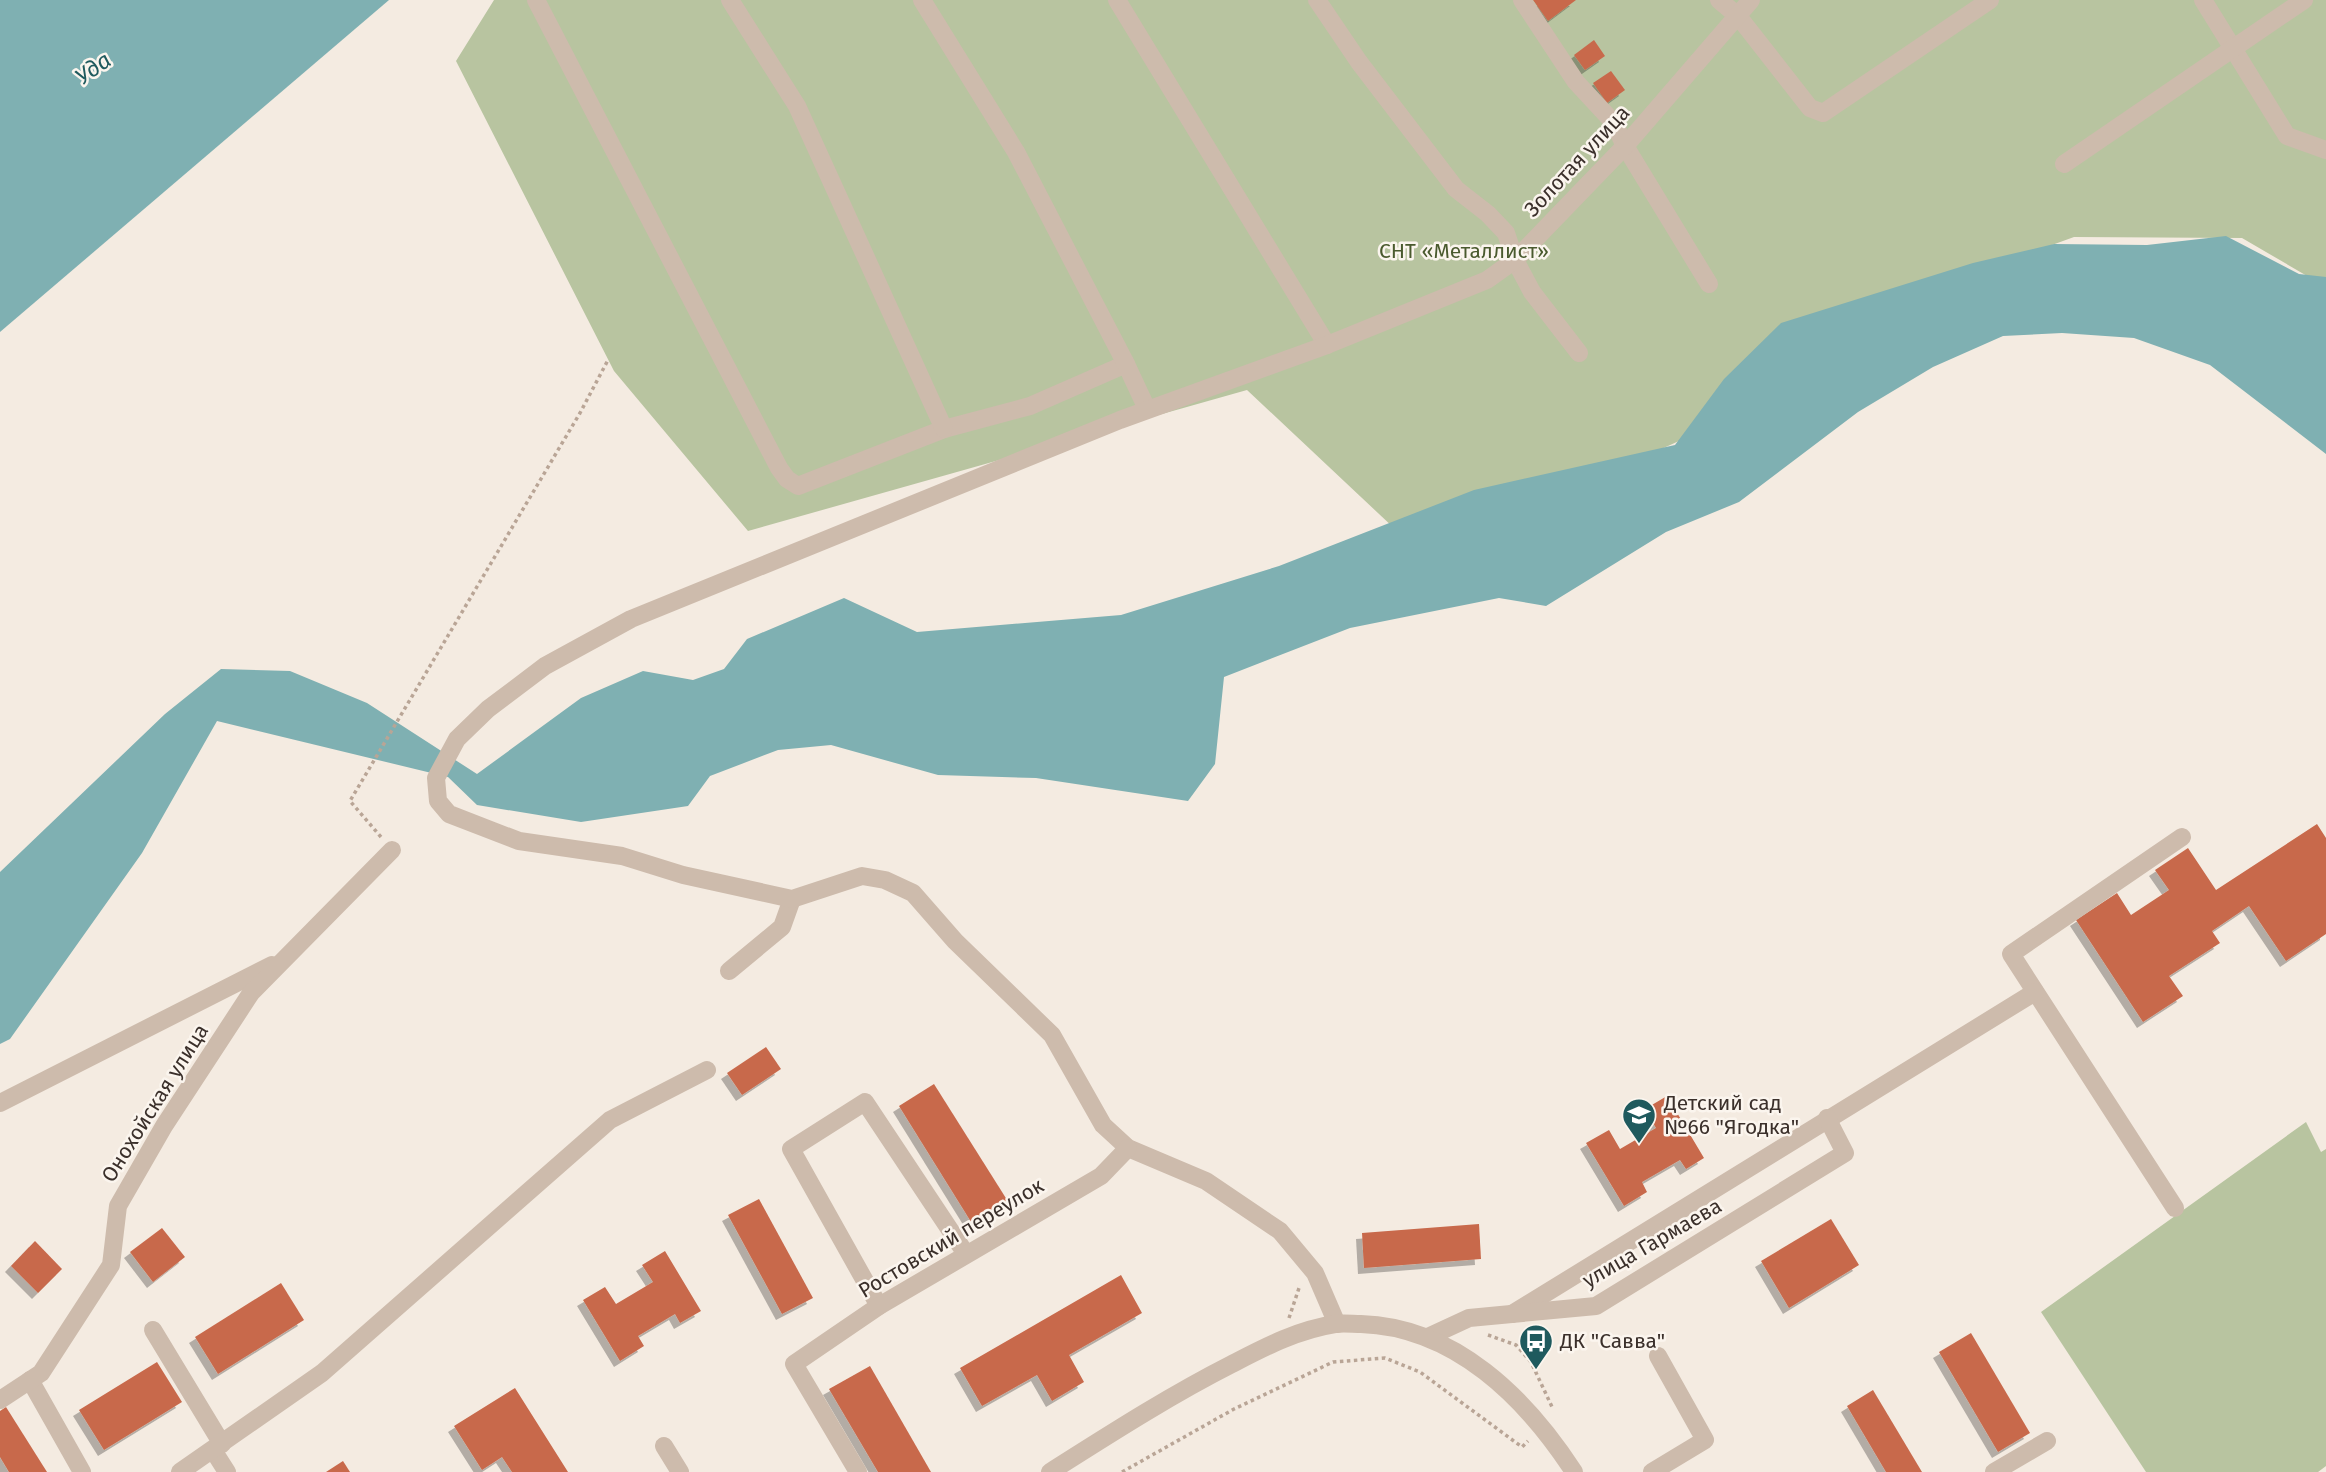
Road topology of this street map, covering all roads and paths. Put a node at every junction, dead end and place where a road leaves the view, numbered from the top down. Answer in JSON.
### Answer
{"nodes":[{"id":1,"x":536,"y":0,"type":"edge"},
{"id":2,"x":730,"y":0,"type":"edge"},
{"id":3,"x":922,"y":0,"type":"edge"},
{"id":4,"x":1117,"y":0,"type":"edge"},
{"id":5,"x":1317,"y":0,"type":"edge"},
{"id":6,"x":1522,"y":0,"type":"edge"},
{"id":7,"x":1719,"y":0,"type":"edge"},
{"id":8,"x":1751,"y":0,"type":"edge"},
{"id":9,"x":1990,"y":0,"type":"edge"},
{"id":10,"x":2203,"y":0,"type":"edge"},
{"id":11,"x":2304,"y":0,"type":"edge"},
{"id":12,"x":1738,"y":16,"type":"junction"},
{"id":13,"x":2232,"y":47,"type":"junction"},
{"id":14,"x":1625,"y":146,"type":"junction"},
{"id":15,"x":2326,"y":150,"type":"edge"},
{"id":16,"x":2063,"y":164,"type":"dead end"},
{"id":17,"x":1515,"y":260,"type":"junction"},
{"id":18,"x":1709,"y":284,"type":"dead end"},
{"id":19,"x":1327,"y":345,"type":"junction"},
{"id":20,"x":1579,"y":353,"type":"dead end"},
{"id":21,"x":608,"y":360,"type":"dead end"},
{"id":22,"x":1126,"y":364,"type":"junction"},
{"id":23,"x":1147,"y":409,"type":"junction"},
{"id":24,"x":944,"y":429,"type":"junction"},
{"id":25,"x":2182,"y":836,"type":"dead end"},
{"id":26,"x":392,"y":850,"type":"joint"},
{"id":27,"x":792,"y":900,"type":"junction"},
{"id":28,"x":284,"y":959,"type":"junction"},
{"id":29,"x":729,"y":971,"type":"dead end"},
{"id":30,"x":2035,"y":992,"type":"junction"},
{"id":31,"x":707,"y":1070,"type":"dead end"},
{"id":32,"x":0,"y":1103,"type":"edge"},
{"id":33,"x":1827,"y":1118,"type":"junction"},
{"id":34,"x":1128,"y":1149,"type":"junction"},
{"id":35,"x":2175,"y":1208,"type":"dead end"},
{"id":36,"x":965,"y":1254,"type":"junction"},
{"id":37,"x":1307,"y":1263,"type":"junction"},
{"id":38,"x":879,"y":1306,"type":"junction"},
{"id":39,"x":1512,"y":1314,"type":"junction"},
{"id":40,"x":1289,"y":1319,"type":"dead end"},
{"id":41,"x":1337,"y":1324,"type":"junction"},
{"id":42,"x":1457,"y":1324,"type":"junction"},
{"id":43,"x":153,"y":1330,"type":"dead end"},
{"id":44,"x":1428,"y":1337,"type":"junction"},
{"id":45,"x":1658,"y":1356,"type":"dead end"},
{"id":46,"x":30,"y":1380,"type":"junction"},
{"id":47,"x":0,"y":1400,"type":"edge"},
{"id":48,"x":1542,"y":1428,"type":"junction"},
{"id":49,"x":2047,"y":1441,"type":"dead end"},
{"id":50,"x":664,"y":1446,"type":"dead end"},
{"id":51,"x":217,"y":1447,"type":"junction"},
{"id":52,"x":82,"y":1472,"type":"edge"},
{"id":53,"x":180,"y":1472,"type":"edge"},
{"id":54,"x":227,"y":1472,"type":"edge"},
{"id":55,"x":680,"y":1472,"type":"edge"},
{"id":56,"x":858,"y":1472,"type":"edge"},
{"id":57,"x":1050,"y":1472,"type":"edge"},
{"id":58,"x":1122,"y":1472,"type":"edge"},
{"id":59,"x":1574,"y":1472,"type":"edge"},
{"id":60,"x":1652,"y":1472,"type":"edge"},
{"id":61,"x":1994,"y":1472,"type":"edge"}],
"edges":[{"from":1,"to":24,"type":"street"},
{"from":2,"to":24,"type":"street"},
{"from":3,"to":22,"type":"street"},
{"from":4,"to":19,"type":"street"},
{"from":5,"to":17,"type":"street"},
{"from":6,"to":14,"type":"street"},
{"from":7,"to":12,"type":"street"},
{"from":8,"to":12,"type":"street","name":"Золотая улица"},
{"from":9,"to":12,"type":"street"},
{"from":10,"to":13,"type":"street"},
{"from":11,"to":13,"type":"street"},
{"from":12,"to":14,"type":"street","name":"Золотая улица"},
{"from":13,"to":15,"type":"street"},
{"from":13,"to":16,"type":"street"},
{"from":14,"to":17,"type":"street","name":"Золотая улица"},
{"from":14,"to":18,"type":"street"},
{"from":17,"to":19,"type":"street","name":"Золотая улица"},
{"from":17,"to":20,"type":"street"},
{"from":19,"to":23,"type":"street","name":"Золотая улица"},
{"from":21,"to":26,"type":"path"},
{"from":22,"to":23,"type":"street"},
{"from":22,"to":24,"type":"street"},
{"from":23,"to":27,"type":"street","name":"Золотая улица"},
{"from":25,"to":30,"type":"street"},
{"from":26,"to":28,"type":"street","name":"Онохойская улица"},
{"from":27,"to":29,"type":"street"},
{"from":27,"to":34,"type":"street"},
{"from":28,"to":32,"type":"street"},
{"from":28,"to":46,"type":"street","name":"Онохойская улица"},
{"from":30,"to":33,"type":"street"},
{"from":30,"to":35,"type":"street"},
{"from":31,"to":51,"type":"street"},
{"from":33,"to":39,"type":"street"},
{"from":33,"to":39,"type":"street","name":"улица Гармаева"},
{"from":34,"to":36,"type":"street","name":"Ростовский переулок"},
{"from":34,"to":37,"type":"street"},
{"from":36,"to":38,"type":"street","name":"Ростовский переулок"},
{"from":36,"to":38,"type":"street"},
{"from":37,"to":40,"type":"path"},
{"from":37,"to":41,"type":"street"},
{"from":38,"to":56,"type":"street","name":"Ростовский переулок"},
{"from":39,"to":42,"type":"street","name":"улица Гармаева"},
{"from":41,"to":44,"type":"street"},
{"from":41,"to":57,"type":"street"},
{"from":42,"to":44,"type":"street","name":"улица Гармаева"},
{"from":42,"to":48,"type":"path"},
{"from":43,"to":51,"type":"street"},
{"from":44,"to":48,"type":"street"},
{"from":45,"to":60,"type":"street"},
{"from":46,"to":47,"type":"street","name":"Онохойская улица"},
{"from":46,"to":52,"type":"street"},
{"from":48,"to":58,"type":"path"},
{"from":48,"to":59,"type":"street"},
{"from":49,"to":61,"type":"street"},
{"from":50,"to":55,"type":"street"},
{"from":51,"to":53,"type":"street"},
{"from":51,"to":54,"type":"street"}]}
